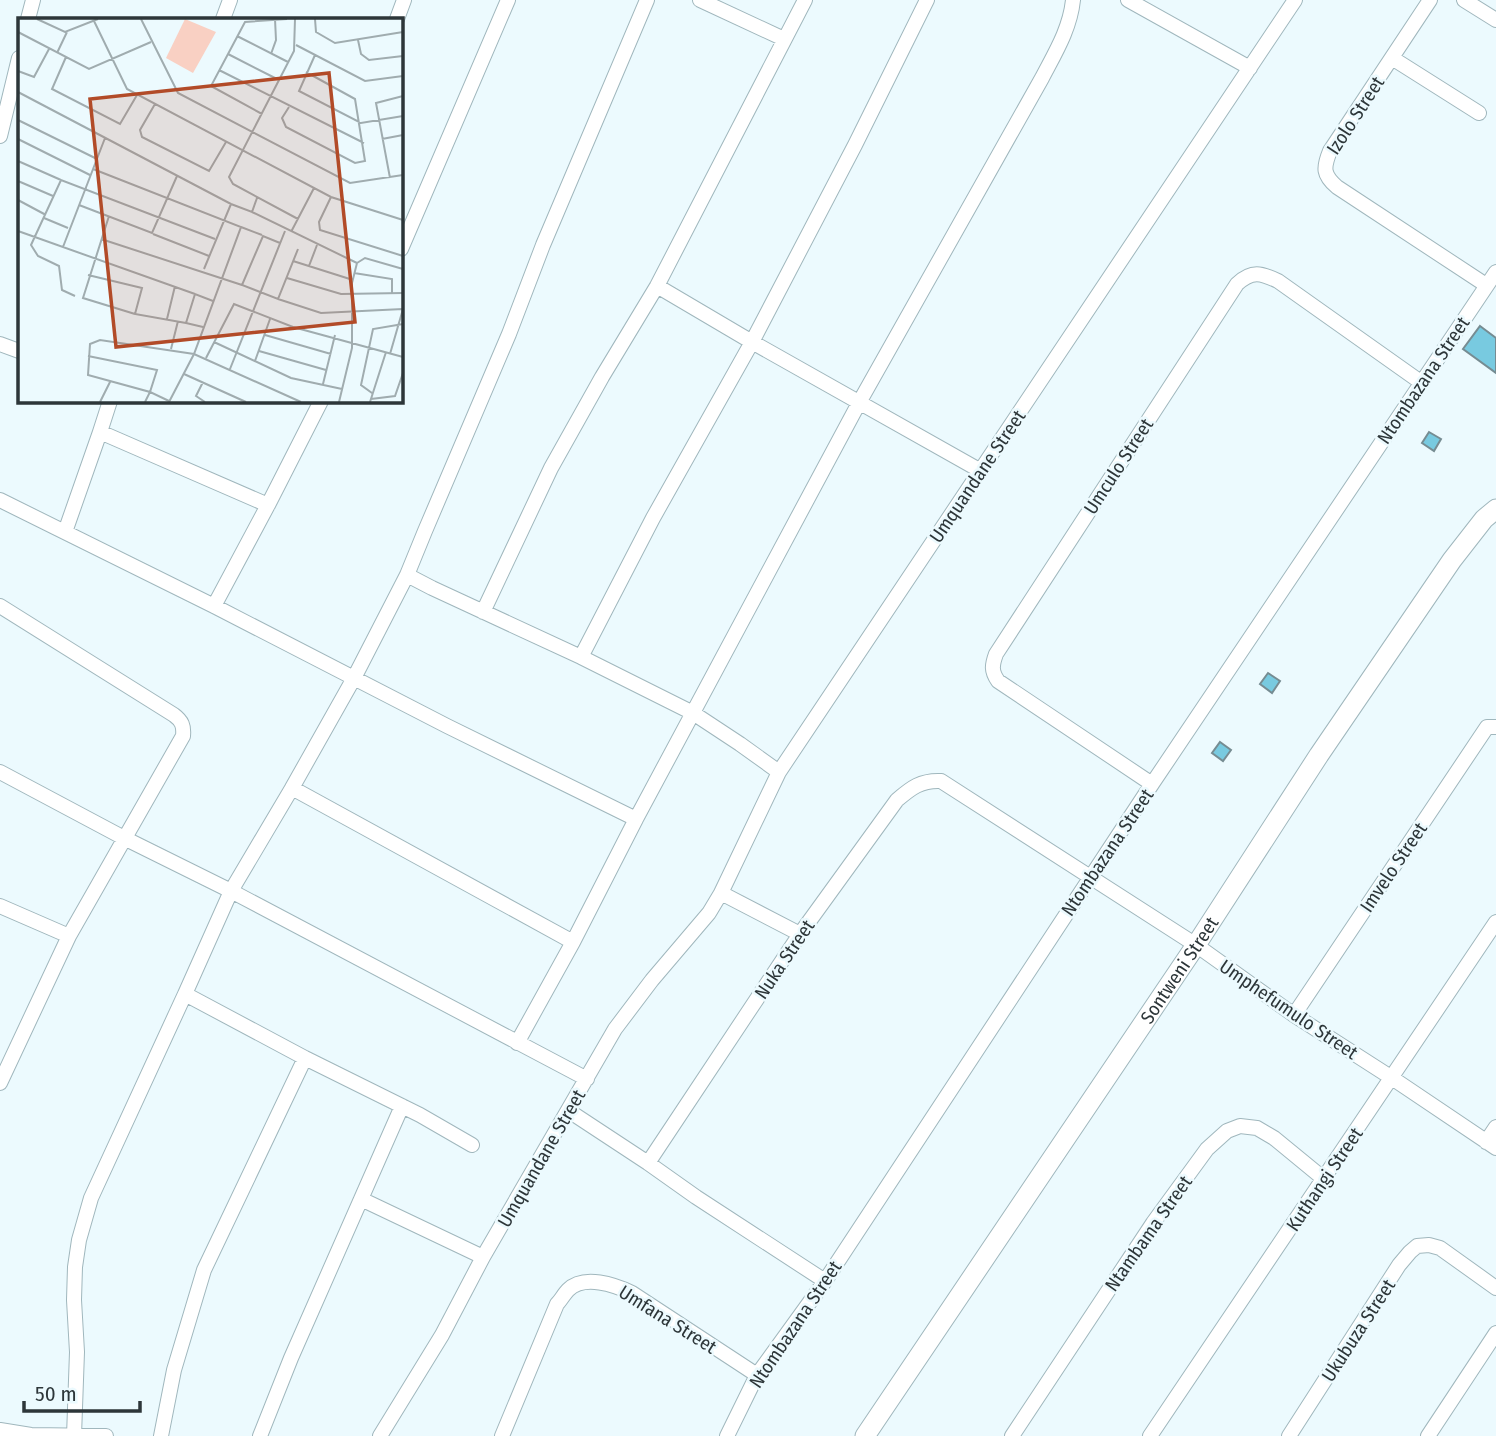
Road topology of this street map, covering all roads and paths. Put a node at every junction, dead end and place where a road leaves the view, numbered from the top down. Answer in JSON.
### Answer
{"nodes":[{"id":1,"x":33,"y":0,"type":"edge"},
{"id":2,"x":230,"y":0,"type":"edge"},
{"id":3,"x":404,"y":0,"type":"edge"},
{"id":4,"x":508,"y":0,"type":"edge"},
{"id":5,"x":647,"y":0,"type":"edge"},
{"id":6,"x":700,"y":0,"type":"edge"},
{"id":7,"x":805,"y":0,"type":"edge"},
{"id":8,"x":927,"y":0,"type":"edge"},
{"id":9,"x":1073,"y":0,"type":"edge"},
{"id":10,"x":1295,"y":0,"type":"edge"},
{"id":11,"x":1430,"y":0,"type":"edge"},
{"id":12,"x":1464,"y":0,"type":"edge"},
{"id":13,"x":1132,"y":1,"type":"edge"},
{"id":14,"x":28,"y":18,"type":"edge"},
{"id":15,"x":223,"y":18,"type":"edge"},
{"id":16,"x":397,"y":18,"type":"edge"},
{"id":17,"x":1496,"y":20,"type":"edge"},
{"id":18,"x":785,"y":39,"type":"junction"},
{"id":19,"x":1392,"y":58,"type":"junction"},
{"id":20,"x":18,"y":62,"type":"edge"},
{"id":21,"x":1250,"y":68,"type":"junction"},
{"id":22,"x":1479,"y":113,"type":"dead end"},
{"id":23,"x":0,"y":136,"type":"edge"},
{"id":24,"x":406,"y":223,"type":"edge"},
{"id":25,"x":402,"y":243,"type":"edge"},
{"id":26,"x":1496,"y":272,"type":"edge"},
{"id":27,"x":1486,"y":285,"type":"junction"},
{"id":28,"x":657,"y":286,"type":"junction"},
{"id":29,"x":752,"y":342,"type":"junction"},
{"id":30,"x":0,"y":344,"type":"edge"},
{"id":31,"x":18,"y":351,"type":"edge"},
{"id":32,"x":1422,"y":383,"type":"junction"},
{"id":33,"x":860,"y":401,"type":"junction"},
{"id":34,"x":110,"y":402,"type":"edge"},
{"id":35,"x":320,"y":402,"type":"edge"},
{"id":36,"x":100,"y":432,"type":"junction"},
{"id":37,"x":981,"y":471,"type":"junction"},
{"id":38,"x":0,"y":500,"type":"edge"},
{"id":39,"x":268,"y":505,"type":"junction"},
{"id":40,"x":1496,"y":509,"type":"edge"},
{"id":41,"x":65,"y":532,"type":"junction"},
{"id":42,"x":407,"y":575,"type":"junction"},
{"id":43,"x":0,"y":606,"type":"edge"},
{"id":44,"x":214,"y":606,"type":"junction"},
{"id":45,"x":483,"y":612,"type":"junction"},
{"id":46,"x":581,"y":657,"type":"junction"},
{"id":47,"x":354,"y":678,"type":"junction"},
{"id":48,"x":693,"y":713,"type":"junction"},
{"id":49,"x":1496,"y":727,"type":"edge"},
{"id":50,"x":0,"y":772,"type":"edge"},
{"id":51,"x":779,"y":772,"type":"junction"},
{"id":52,"x":941,"y":781,"type":"joint"},
{"id":53,"x":1152,"y":784,"type":"junction"},
{"id":54,"x":292,"y":788,"type":"junction"},
{"id":55,"x":636,"y":819,"type":"junction"},
{"id":56,"x":124,"y":838,"type":"junction"},
{"id":57,"x":1090,"y":878,"type":"junction"},
{"id":58,"x":231,"y":891,"type":"junction"},
{"id":59,"x":721,"y":893,"type":"junction"},
{"id":60,"x":0,"y":906,"type":"edge"},
{"id":61,"x":1496,"y":922,"type":"edge"},
{"id":62,"x":800,"y":934,"type":"junction"},
{"id":63,"x":69,"y":936,"type":"junction"},
{"id":64,"x":573,"y":943,"type":"junction"},
{"id":65,"x":1196,"y":945,"type":"junction"},
{"id":66,"x":185,"y":994,"type":"junction"},
{"id":67,"x":1294,"y":1015,"type":"junction"},
{"id":68,"x":517,"y":1043,"type":"junction"},
{"id":69,"x":304,"y":1058,"type":"junction"},
{"id":70,"x":1392,"y":1078,"type":"junction"},
{"id":71,"x":587,"y":1079,"type":"junction"},
{"id":72,"x":0,"y":1083,"type":"edge"},
{"id":73,"x":402,"y":1106,"type":"junction"},
{"id":74,"x":569,"y":1111,"type":"junction"},
{"id":75,"x":1496,"y":1127,"type":"edge"},
{"id":76,"x":472,"y":1145,"type":"dead end"},
{"id":77,"x":1491,"y":1145,"type":"edge"},
{"id":78,"x":648,"y":1163,"type":"junction"},
{"id":79,"x":1324,"y":1179,"type":"junction"},
{"id":80,"x":360,"y":1199,"type":"junction"},
{"id":81,"x":483,"y":1257,"type":"junction"},
{"id":82,"x":825,"y":1281,"type":"junction"},
{"id":83,"x":1496,"y":1288,"type":"edge"},
{"id":84,"x":1496,"y":1333,"type":"edge"},
{"id":85,"x":757,"y":1375,"type":"junction"},
{"id":86,"x":0,"y":1430,"type":"edge"},
{"id":87,"x":74,"y":1436,"type":"edge"},
{"id":88,"x":106,"y":1436,"type":"edge"},
{"id":89,"x":154,"y":1436,"type":"edge"},
{"id":90,"x":162,"y":1436,"type":"edge"},
{"id":91,"x":260,"y":1436,"type":"edge"},
{"id":92,"x":380,"y":1436,"type":"edge"},
{"id":93,"x":502,"y":1436,"type":"edge"},
{"id":94,"x":727,"y":1436,"type":"edge"},
{"id":95,"x":865,"y":1436,"type":"edge"},
{"id":96,"x":1012,"y":1436,"type":"edge"},
{"id":97,"x":1150,"y":1436,"type":"edge"},
{"id":98,"x":1289,"y":1436,"type":"edge"},
{"id":99,"x":1427,"y":1436,"type":"edge"}],
"edges":[{"from":1,"to":14,"type":"street"},
{"from":2,"to":15,"type":"street"},
{"from":3,"to":16,"type":"street"},
{"from":4,"to":24,"type":"street"},
{"from":5,"to":42,"type":"street"},
{"from":6,"to":18,"type":"street"},
{"from":7,"to":18,"type":"street"},
{"from":8,"to":29,"type":"street"},
{"from":9,"to":33,"type":"street"},
{"from":10,"to":21,"type":"street","name":"Umquandane Street"},
{"from":11,"to":19,"type":"street","name":"Izolo Street"},
{"from":12,"to":17,"type":"street"},
{"from":13,"to":21,"type":"street"},
{"from":18,"to":28,"type":"street"},
{"from":19,"to":22,"type":"street"},
{"from":19,"to":27,"type":"street","name":"Izolo Street"},
{"from":20,"to":23,"type":"street"},
{"from":21,"to":37,"type":"street","name":"Umquandane Street"},
{"from":24,"to":25,"type":"street"},
{"from":26,"to":27,"type":"street","name":"Ntombazana Street"},
{"from":27,"to":32,"type":"street","name":"Ntombazana Street"},
{"from":28,"to":29,"type":"street"},
{"from":28,"to":45,"type":"street"},
{"from":29,"to":33,"type":"street"},
{"from":29,"to":46,"type":"street"},
{"from":30,"to":31,"type":"street"},
{"from":32,"to":53,"type":"street","name":"Ntombazana Street"},
{"from":32,"to":53,"type":"street","name":"Umculo Street"},
{"from":33,"to":37,"type":"street"},
{"from":33,"to":48,"type":"street"},
{"from":34,"to":36,"type":"street"},
{"from":35,"to":39,"type":"street"},
{"from":36,"to":39,"type":"street"},
{"from":36,"to":41,"type":"street"},
{"from":37,"to":51,"type":"street","name":"Umquandane Street"},
{"from":38,"to":41,"type":"street"},
{"from":39,"to":44,"type":"street"},
{"from":40,"to":65,"type":"street","name":"Sontweni Street"},
{"from":41,"to":44,"type":"street"},
{"from":42,"to":45,"type":"street"},
{"from":42,"to":47,"type":"street"},
{"from":43,"to":56,"type":"street"},
{"from":44,"to":47,"type":"street"},
{"from":45,"to":46,"type":"street"},
{"from":46,"to":48,"type":"street"},
{"from":47,"to":54,"type":"street"},
{"from":47,"to":55,"type":"street"},
{"from":48,"to":51,"type":"street"},
{"from":48,"to":55,"type":"street"},
{"from":49,"to":67,"type":"street","name":"Imvelo Street"},
{"from":50,"to":56,"type":"street"},
{"from":51,"to":59,"type":"street","name":"Umquandane Street"},
{"from":52,"to":57,"type":"street","name":"Umphefumulo Street"},
{"from":52,"to":62,"type":"street","name":"Nuka Street"},
{"from":53,"to":57,"type":"street","name":"Ntombazana Street"},
{"from":54,"to":58,"type":"street"},
{"from":54,"to":64,"type":"street"},
{"from":55,"to":64,"type":"street"},
{"from":56,"to":58,"type":"street"},
{"from":56,"to":63,"type":"street"},
{"from":57,"to":65,"type":"street","name":"Umphefumulo Street"},
{"from":57,"to":82,"type":"street","name":"Ntombazana Street"},
{"from":58,"to":66,"type":"street"},
{"from":58,"to":68,"type":"street"},
{"from":59,"to":62,"type":"street"},
{"from":59,"to":71,"type":"street","name":"Umquandane Street"},
{"from":60,"to":63,"type":"street"},
{"from":61,"to":70,"type":"street","name":"Kuthangi Street"},
{"from":62,"to":78,"type":"street","name":"Nuka Street"},
{"from":63,"to":72,"type":"street"},
{"from":64,"to":68,"type":"street"},
{"from":65,"to":67,"type":"street","name":"Umphefumulo Street"},
{"from":65,"to":95,"type":"street","name":"Sontweni Street"},
{"from":66,"to":69,"type":"street"},
{"from":66,"to":87,"type":"street"},
{"from":67,"to":70,"type":"street","name":"Umphefumulo Street"},
{"from":68,"to":71,"type":"street"},
{"from":69,"to":73,"type":"street"},
{"from":69,"to":90,"type":"street"},
{"from":70,"to":77,"type":"street","name":"Umphefumulo Street"},
{"from":70,"to":79,"type":"street","name":"Kuthangi Street"},
{"from":71,"to":74,"type":"street","name":"Umquandane Street"},
{"from":73,"to":76,"type":"street"},
{"from":73,"to":80,"type":"street"},
{"from":74,"to":78,"type":"street"},
{"from":74,"to":81,"type":"street","name":"Umquandane Street"},
{"from":75,"to":77,"type":"street"},
{"from":78,"to":82,"type":"street"},
{"from":79,"to":96,"type":"street","name":"Ntambama Street"},
{"from":79,"to":97,"type":"street","name":"Kuthangi Street"},
{"from":80,"to":81,"type":"street"},
{"from":80,"to":91,"type":"street"},
{"from":81,"to":92,"type":"street","name":"Umquandane Street"},
{"from":82,"to":85,"type":"street","name":"Ntombazana Street"},
{"from":83,"to":98,"type":"street","name":"Ukubuza Street"},
{"from":84,"to":99,"type":"street"},
{"from":85,"to":93,"type":"street","name":"Umfana Street"},
{"from":85,"to":94,"type":"street","name":"Ntombazana Street"},
{"from":86,"to":87,"type":"street"},
{"from":87,"to":88,"type":"street"},
{"from":89,"to":90,"type":"street"}]}
